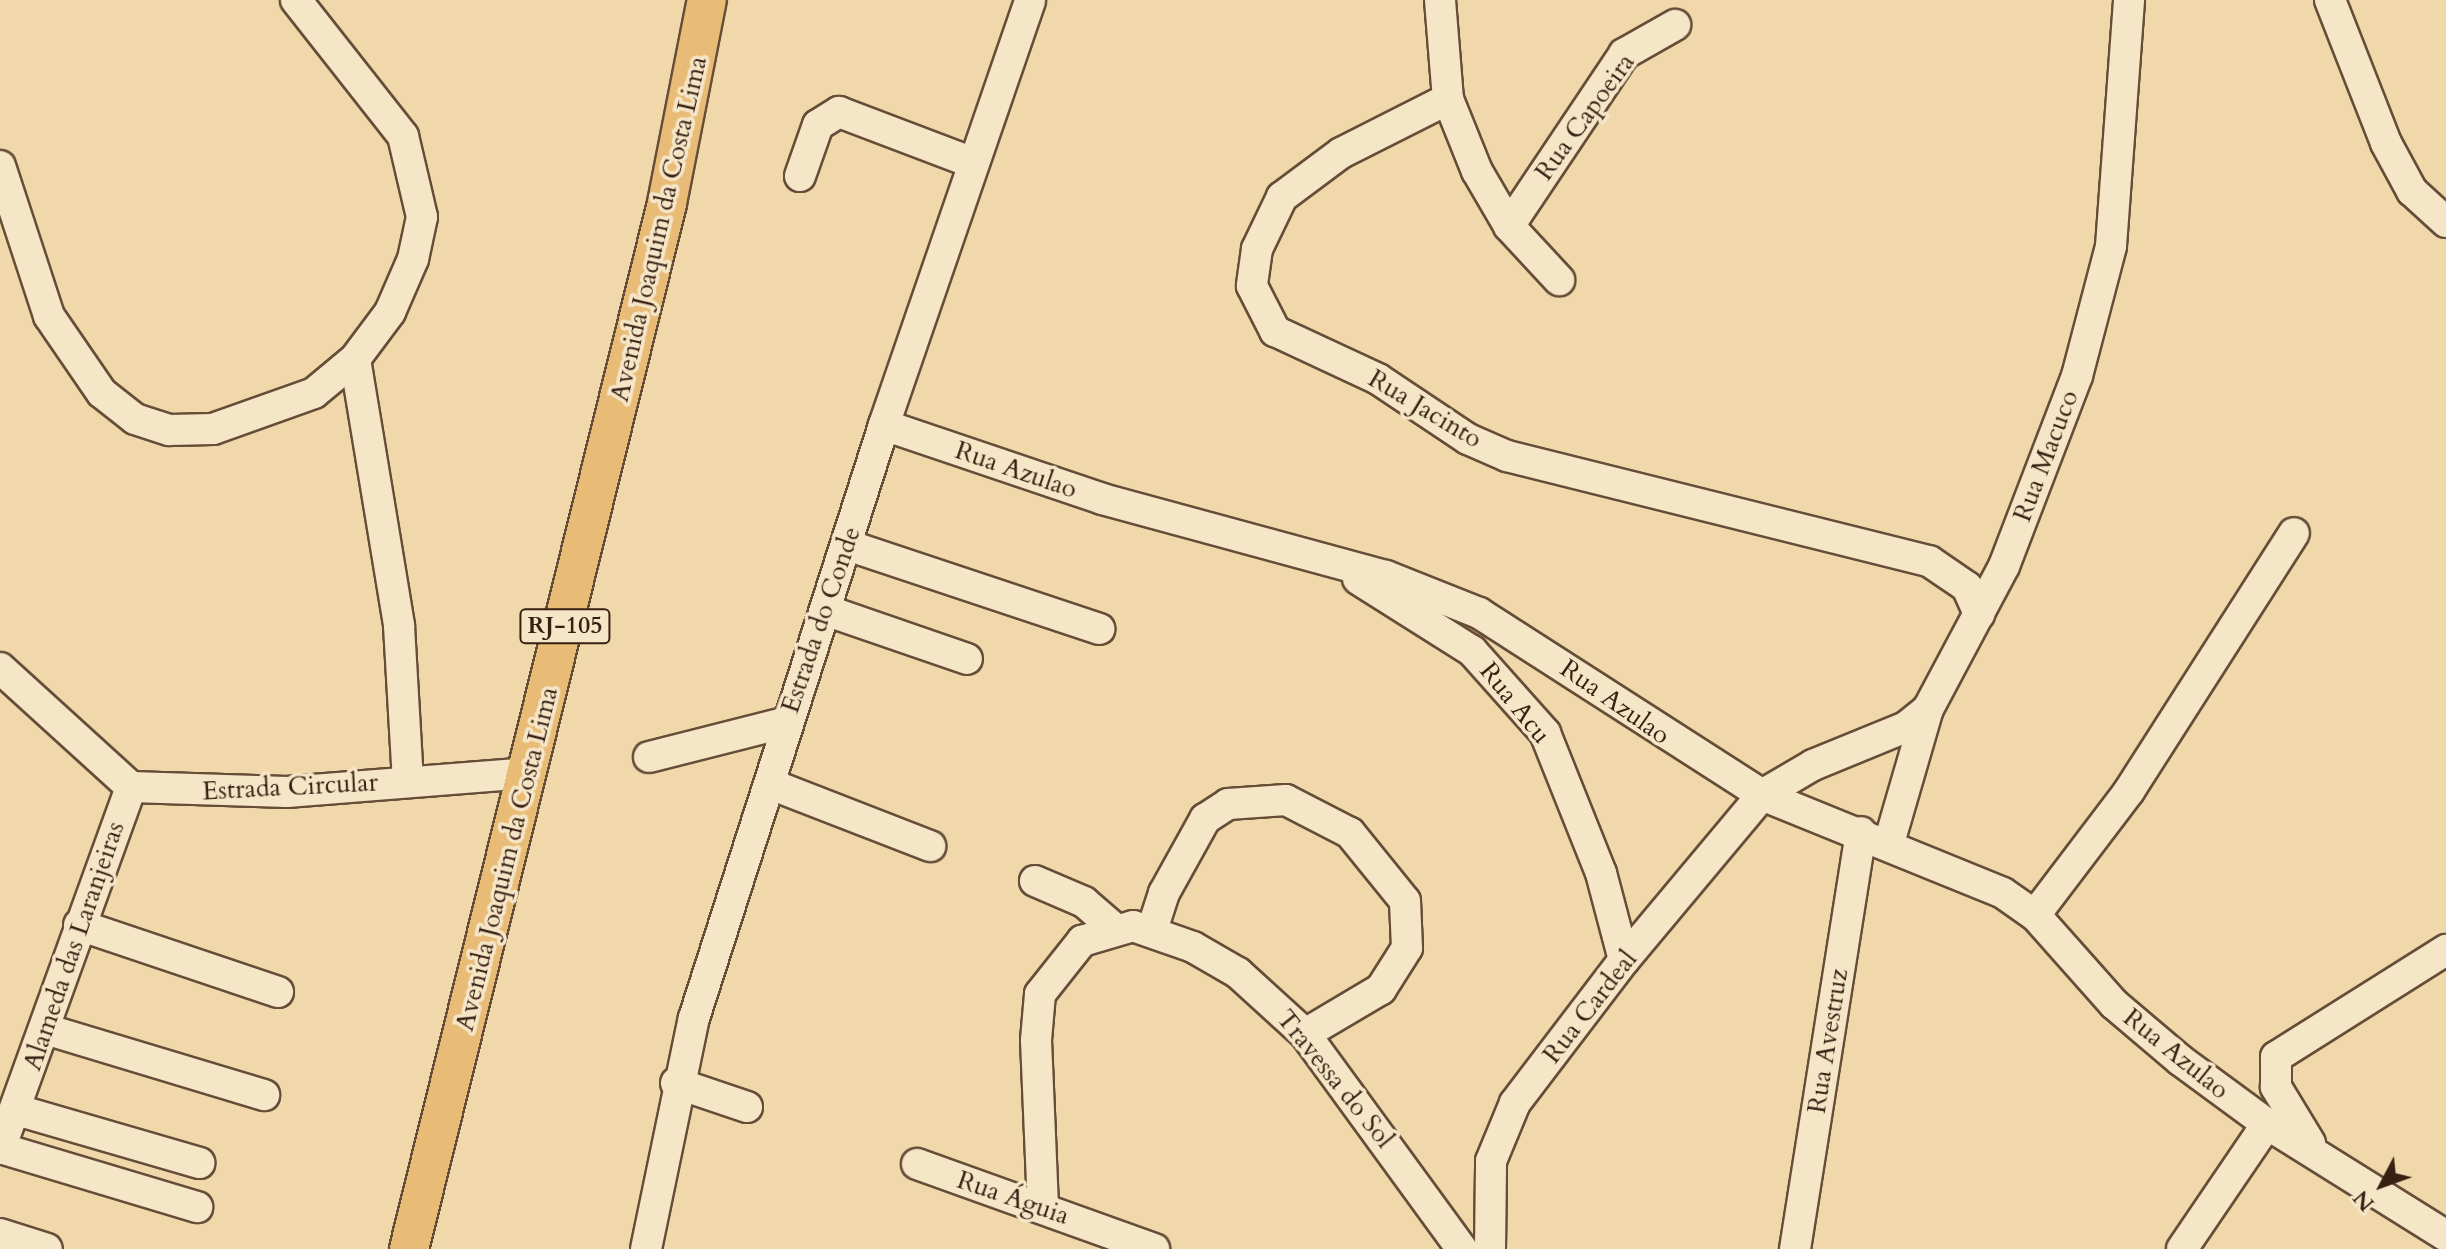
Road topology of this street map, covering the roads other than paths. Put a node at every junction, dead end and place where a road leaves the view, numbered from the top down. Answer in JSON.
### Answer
{"nodes":[{"id":1,"x":296,"y":0,"type":"edge"},
{"id":2,"x":707,"y":0,"type":"edge"},
{"id":3,"x":1030,"y":0,"type":"edge"},
{"id":4,"x":1440,"y":0,"type":"edge"},
{"id":5,"x":2129,"y":0,"type":"edge"},
{"id":6,"x":2330,"y":0,"type":"edge"},
{"id":7,"x":1675,"y":25,"type":"dead end"},
{"id":8,"x":1448,"y":99,"type":"junction"},
{"id":9,"x":973,"y":163,"type":"junction"},
{"id":10,"x":0,"y":166,"type":"edge"},
{"id":11,"x":800,"y":176,"type":"dead end"},
{"id":12,"x":2446,"y":222,"type":"edge"},
{"id":13,"x":1509,"y":226,"type":"junction"},
{"id":14,"x":1559,"y":280,"type":"dead end"},
{"id":15,"x":355,"y":359,"type":"junction"},
{"id":16,"x":884,"y":425,"type":"junction"},
{"id":17,"x":2294,"y":533,"type":"dead end"},
{"id":18,"x":847,"y":545,"type":"junction"},
{"id":19,"x":1330,"y":562,"type":"junction"},
{"id":20,"x":825,"y":610,"type":"junction"},
{"id":21,"x":1979,"y":614,"type":"junction"},
{"id":22,"x":1099,"y":629,"type":"dead end"},
{"id":23,"x":967,"y":659,"type":"dead end"},
{"id":24,"x":0,"y":668,"type":"edge"},
{"id":25,"x":1928,"y":709,"type":"junction"},
{"id":26,"x":787,"y":722,"type":"junction"},
{"id":27,"x":649,"y":757,"type":"dead end"},
{"id":28,"x":530,"y":773,"type":"junction"},
{"id":29,"x":408,"y":780,"type":"junction"},
{"id":30,"x":770,"y":784,"type":"junction"},
{"id":31,"x":131,"y":787,"type":"junction"},
{"id":32,"x":1762,"y":795,"type":"junction"},
{"id":33,"x":1875,"y":838,"type":"junction"},
{"id":34,"x":930,"y":846,"type":"dead end"},
{"id":35,"x":1035,"y":881,"type":"dead end"},
{"id":36,"x":2035,"y":915,"type":"junction"},
{"id":37,"x":79,"y":925,"type":"junction"},
{"id":38,"x":1113,"y":927,"type":"junction"},
{"id":39,"x":1152,"y":930,"type":"junction"},
{"id":40,"x":2446,"y":950,"type":"edge"},
{"id":41,"x":1624,"y":960,"type":"junction"},
{"id":42,"x":278,"y":992,"type":"dead end"},
{"id":43,"x":45,"y":1029,"type":"junction"},
{"id":44,"x":1305,"y":1034,"type":"junction"},
{"id":45,"x":676,"y":1083,"type":"junction"},
{"id":46,"x":264,"y":1095,"type":"dead end"},
{"id":47,"x":747,"y":1107,"type":"dead end"},
{"id":48,"x":17,"y":1110,"type":"junction"},
{"id":49,"x":2267,"y":1124,"type":"junction"},
{"id":50,"x":0,"y":1149,"type":"edge"},
{"id":51,"x":2325,"y":1162,"type":"junction"},
{"id":52,"x":199,"y":1163,"type":"dead end"},
{"id":53,"x":917,"y":1164,"type":"dead end"},
{"id":54,"x":197,"y":1207,"type":"dead end"},
{"id":55,"x":1043,"y":1207,"type":"junction"},
{"id":56,"x":0,"y":1234,"type":"edge"},
{"id":57,"x":2446,"y":1236,"type":"edge"},
{"id":58,"x":47,"y":1249,"type":"edge"},
{"id":59,"x":409,"y":1249,"type":"edge"},
{"id":60,"x":646,"y":1249,"type":"edge"},
{"id":61,"x":1154,"y":1249,"type":"edge"},
{"id":62,"x":1462,"y":1249,"type":"edge"},
{"id":63,"x":1490,"y":1249,"type":"edge"},
{"id":64,"x":1795,"y":1249,"type":"edge"},
{"id":65,"x":2182,"y":1249,"type":"edge"}],
"edges":[{"from":1,"to":15,"type":"street"},
{"from":2,"to":28,"type":"main road","name":"Avenida Joaquim da Costa Lima","number":"RJ-105"},
{"from":3,"to":9,"type":"street","name":"Estrada do Conde"},
{"from":4,"to":8,"type":"street"},
{"from":5,"to":21,"type":"street","name":"Rua Macuco"},
{"from":6,"to":12,"type":"street"},
{"from":7,"to":13,"type":"street","name":"Rua Capoeira"},
{"from":8,"to":13,"type":"street"},
{"from":8,"to":21,"type":"street","name":"Rua Jacinto"},
{"from":9,"to":11,"type":"street"},
{"from":9,"to":16,"type":"street","name":"Estrada do Conde"},
{"from":10,"to":15,"type":"street"},
{"from":13,"to":14,"type":"street"},
{"from":15,"to":29,"type":"street"},
{"from":16,"to":18,"type":"street","name":"Estrada do Conde"},
{"from":16,"to":19,"type":"street","name":"Rua Azulao"},
{"from":17,"to":36,"type":"street"},
{"from":18,"to":20,"type":"street","name":"Estrada do Conde"},
{"from":18,"to":22,"type":"street"},
{"from":19,"to":32,"type":"street","name":"Rua Azulao"},
{"from":19,"to":41,"type":"street","name":"Rua Acu"},
{"from":20,"to":23,"type":"street"},
{"from":20,"to":26,"type":"street","name":"Estrada do Conde"},
{"from":21,"to":25,"type":"street","name":"Rua Macuco"},
{"from":24,"to":31,"type":"street"},
{"from":25,"to":32,"type":"street","name":"Rua Macuco"},
{"from":25,"to":33,"type":"street","name":"Rua Avestruz"},
{"from":26,"to":27,"type":"street"},
{"from":26,"to":30,"type":"street","name":"Estrada do Conde"},
{"from":28,"to":29,"type":"street","name":"Estrada Circular"},
{"from":28,"to":59,"type":"main road","name":"Avenida Joaquim da Costa Lima","number":"RJ-105"},
{"from":29,"to":31,"type":"street","name":"Estrada Circular"},
{"from":30,"to":34,"type":"street"},
{"from":30,"to":45,"type":"street","name":"Estrada do Conde"},
{"from":31,"to":37,"type":"street","name":"Alameda das Laranjeiras"},
{"from":32,"to":33,"type":"street","name":"Rua Azulao"},
{"from":32,"to":41,"type":"street","name":"Rua Cardeal"},
{"from":33,"to":36,"type":"street","name":"Rua Azulao"},
{"from":33,"to":64,"type":"street","name":"Rua Avestruz"},
{"from":35,"to":38,"type":"street"},
{"from":36,"to":49,"type":"street","name":"Rua Azulao"},
{"from":37,"to":42,"type":"street"},
{"from":37,"to":43,"type":"street","name":"Alameda das Laranjeiras"},
{"from":38,"to":39,"type":"street","name":"Travessa do Sol"},
{"from":38,"to":55,"type":"street"},
{"from":39,"to":44,"type":"street","name":"Travessa do Sol"},
{"from":39,"to":44,"type":"street"},
{"from":40,"to":51,"type":"street"},
{"from":41,"to":63,"type":"street","name":"Rua Cardeal"},
{"from":43,"to":46,"type":"street"},
{"from":43,"to":48,"type":"street","name":"Alameda das Laranjeiras"},
{"from":44,"to":62,"type":"street","name":"Travessa do Sol"},
{"from":45,"to":47,"type":"street"},
{"from":45,"to":60,"type":"street","name":"Estrada do Conde"},
{"from":48,"to":50,"type":"street","name":"Alameda das Laranjeiras"},
{"from":48,"to":52,"type":"street"},
{"from":49,"to":51,"type":"street","name":"Rua Azulao"},
{"from":49,"to":65,"type":"street"},
{"from":50,"to":54,"type":"street"},
{"from":51,"to":57,"type":"street","name":"Rua Azulao"},
{"from":53,"to":55,"type":"street","name":"Rua Águia"},
{"from":55,"to":61,"type":"street","name":"Rua Águia"},
{"from":56,"to":58,"type":"street"}]}
